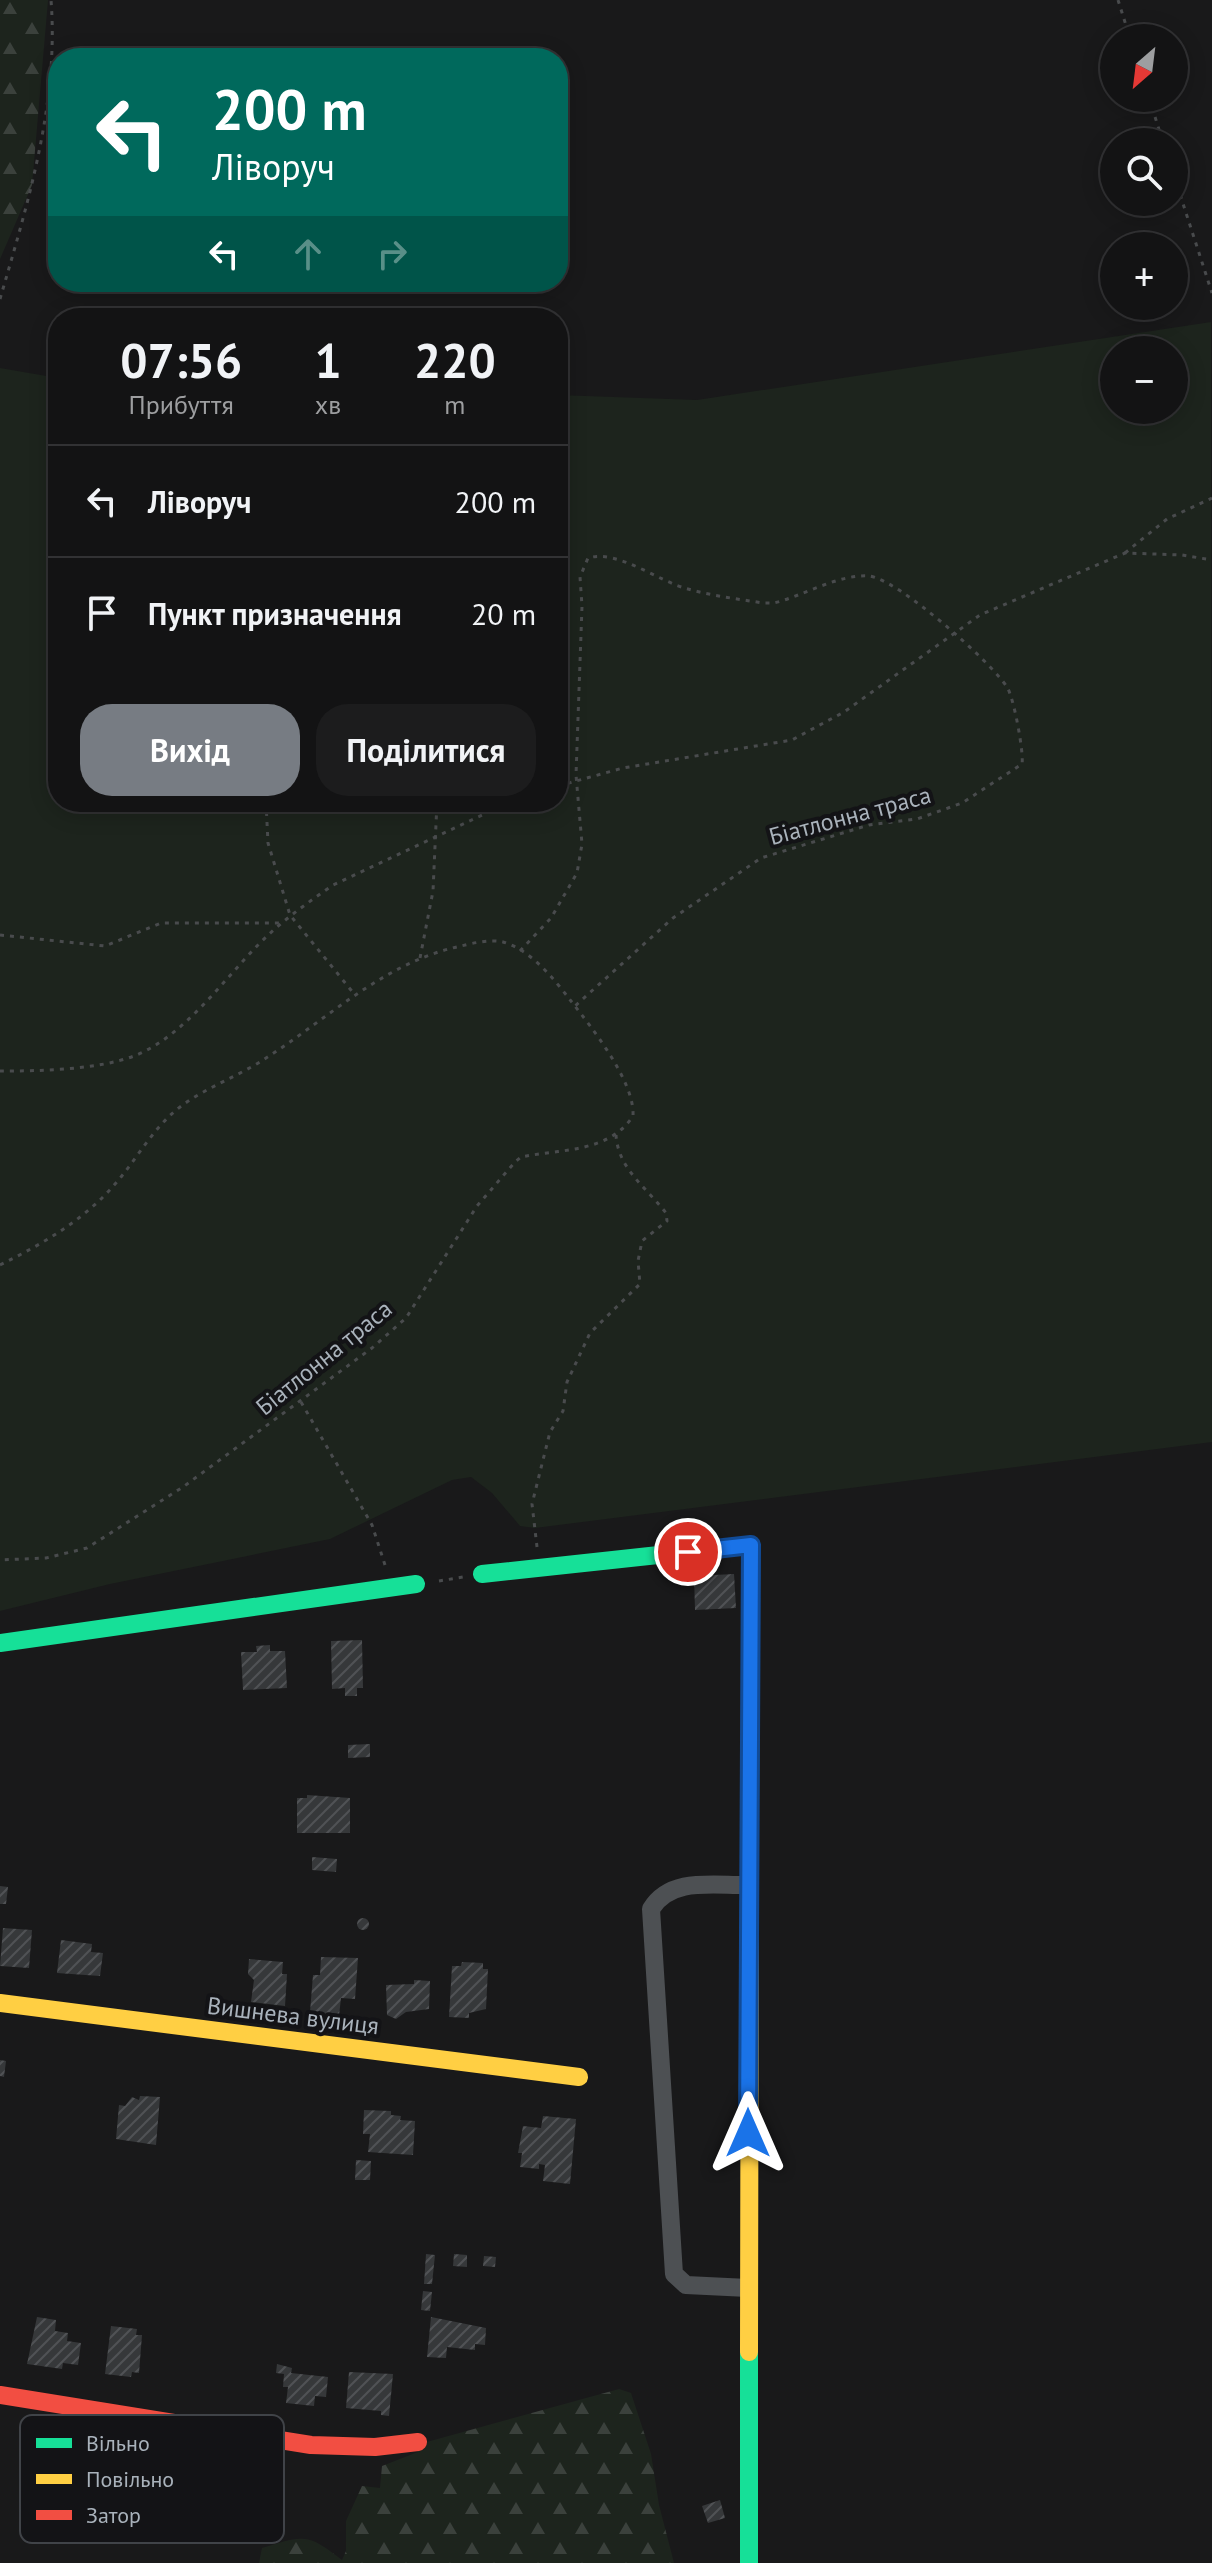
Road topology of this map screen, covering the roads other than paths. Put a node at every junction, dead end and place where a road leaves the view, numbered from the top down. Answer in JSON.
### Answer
{"nodes":[{"id":1,"x":482,"y":1574,"type":"road end"},
{"id":2,"x":416,"y":1584,"type":"road end"},
{"id":3,"x":0,"y":1643,"type":"edge"},
{"id":4,"x":750,"y":1885,"type":"junction"},
{"id":5,"x":0,"y":2003,"type":"edge"},
{"id":6,"x":579,"y":2077,"type":"dead end"},
{"id":7,"x":748,"y":2288,"type":"junction"},
{"id":8,"x":0,"y":2395,"type":"edge"},
{"id":9,"x":124,"y":2415,"type":"edge"},
{"id":10,"x":284,"y":2441,"type":"edge"},
{"id":11,"x":418,"y":2442,"type":"dead end"},
{"id":12,"x":749,"y":2563,"type":"edge"}],
"edges":[{"from":1,"to":4,"type":"street"},
{"from":2,"to":3,"type":"street"},
{"from":4,"to":7,"type":"street"},
{"from":4,"to":7,"type":"street"},
{"from":5,"to":6,"type":"street","name":"Вишнева вулиця"},
{"from":7,"to":12,"type":"street"},
{"from":8,"to":9,"type":"street"},
{"from":10,"to":11,"type":"street"}]}
